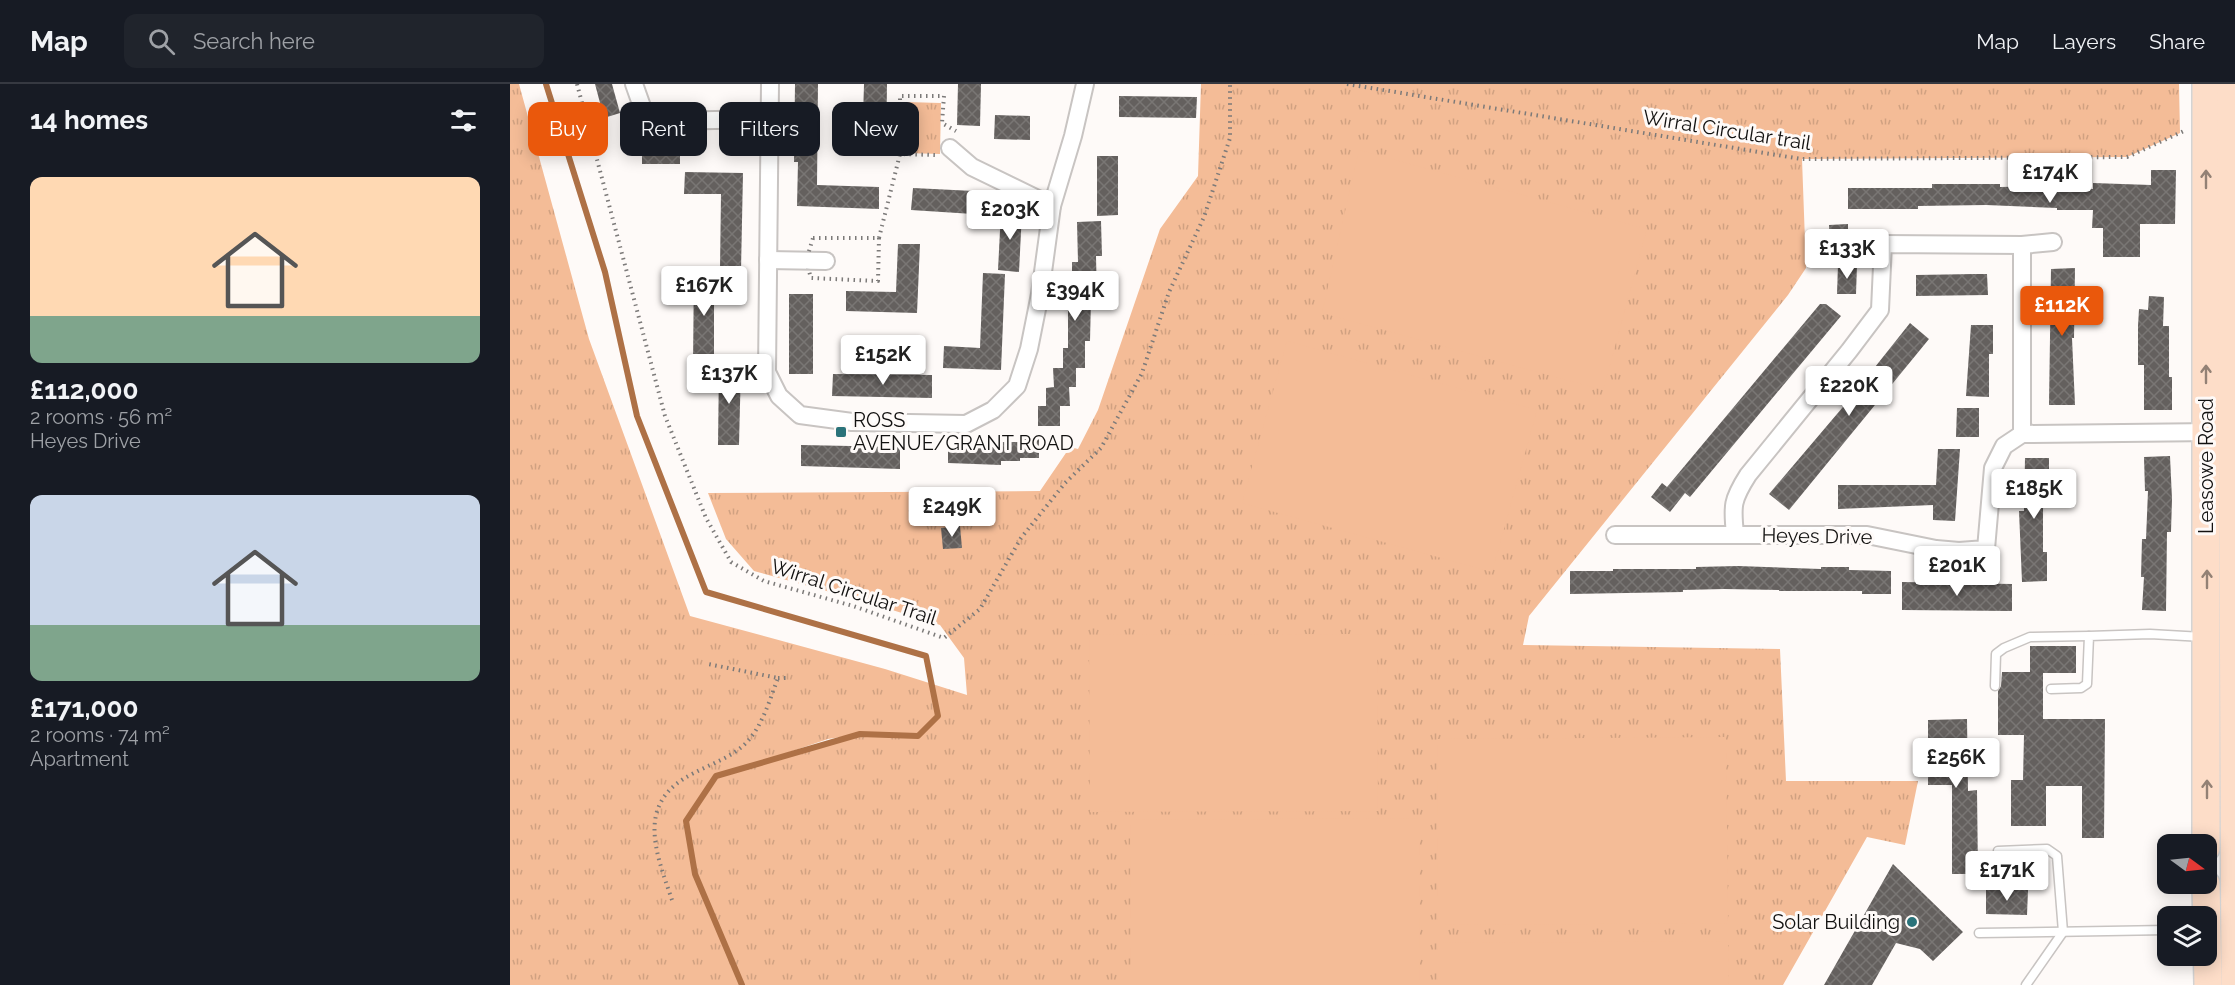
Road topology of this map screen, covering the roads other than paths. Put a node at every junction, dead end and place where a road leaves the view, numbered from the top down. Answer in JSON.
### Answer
{"nodes":[{"id":1,"x":634,"y":84,"type":"edge"},
{"id":2,"x":770,"y":84,"type":"edge"},
{"id":3,"x":1085,"y":84,"type":"edge"},
{"id":4,"x":2206,"y":84,"type":"edge"},
{"id":5,"x":2231,"y":84,"type":"edge"},
{"id":6,"x":770,"y":102,"type":"edge"},
{"id":7,"x":719,"y":120,"type":"edge"},
{"id":8,"x":954,"y":152,"type":"road end"},
{"id":9,"x":769,"y":156,"type":"edge"},
{"id":10,"x":1052,"y":206,"type":"junction"},
{"id":11,"x":2054,"y":242,"type":"dead end"},
{"id":12,"x":2022,"y":245,"type":"junction"},
{"id":13,"x":768,"y":260,"type":"junction"},
{"id":14,"x":826,"y":261,"type":"dead end"},
{"id":15,"x":2219,"y":432,"type":"junction"},
{"id":16,"x":2022,"y":434,"type":"junction"},
{"id":17,"x":1735,"y":534,"type":"junction"},
{"id":18,"x":1615,"y":536,"type":"dead end"},
{"id":19,"x":2234,"y":545,"type":"edge"},
{"id":20,"x":2089,"y":636,"type":"junction"},
{"id":21,"x":2207,"y":638,"type":"junction"},
{"id":22,"x":1995,"y":686,"type":"dead end"},
{"id":23,"x":2051,"y":689,"type":"dead end"},
{"id":24,"x":2234,"y":791,"type":"edge"},
{"id":25,"x":2206,"y":834,"type":"edge"},
{"id":26,"x":1998,"y":851,"type":"dead end"},
{"id":27,"x":2157,"y":930,"type":"edge"},
{"id":28,"x":2063,"y":932,"type":"junction"},
{"id":29,"x":1979,"y":933,"type":"dead end"},
{"id":30,"x":2208,"y":966,"type":"edge"},
{"id":31,"x":2026,"y":985,"type":"edge"},
{"id":32,"x":2208,"y":985,"type":"edge"},
{"id":33,"x":2235,"y":985,"type":"edge"}],
"edges":[{"from":1,"to":7,"type":"street"},
{"from":2,"to":6,"type":"street"},
{"from":3,"to":10,"type":"street"},
{"from":15,"to":4,"type":"main road","name":"Leasowe Road","one_way":true},
{"from":5,"to":15,"type":"main road","name":"Leasowe Road"},
{"from":8,"to":10,"type":"street"},
{"from":9,"to":13,"type":"street"},
{"from":10,"to":13,"type":"street"},
{"from":11,"to":12,"type":"street"},
{"from":12,"to":16,"type":"street"},
{"from":12,"to":17,"type":"street","name":"Heyes Drive"},
{"from":13,"to":14,"type":"street"},
{"from":15,"to":16,"type":"street"},
{"from":15,"to":19,"type":"main road","name":"Leasowe Road"},
{"from":21,"to":15,"type":"main road","name":"Leasowe Road","one_way":true},
{"from":16,"to":17,"type":"street","name":"Heyes Drive"},
{"from":17,"to":18,"type":"street","name":"Heyes Drive"},
{"from":19,"to":24,"type":"main road","name":"Leasowe Road"},
{"from":20,"to":21,"type":"lane"},
{"from":20,"to":22,"type":"lane"},
{"from":20,"to":23,"type":"lane"},
{"from":25,"to":21,"type":"main road","name":"Leasowe Road","one_way":true},
{"from":24,"to":33,"type":"main road","name":"Leasowe Road"},
{"from":26,"to":28,"type":"lane"},
{"from":27,"to":28,"type":"lane"},
{"from":28,"to":29,"type":"lane"},
{"from":28,"to":31,"type":"lane"},
{"from":30,"to":32,"type":"main road"}]}
